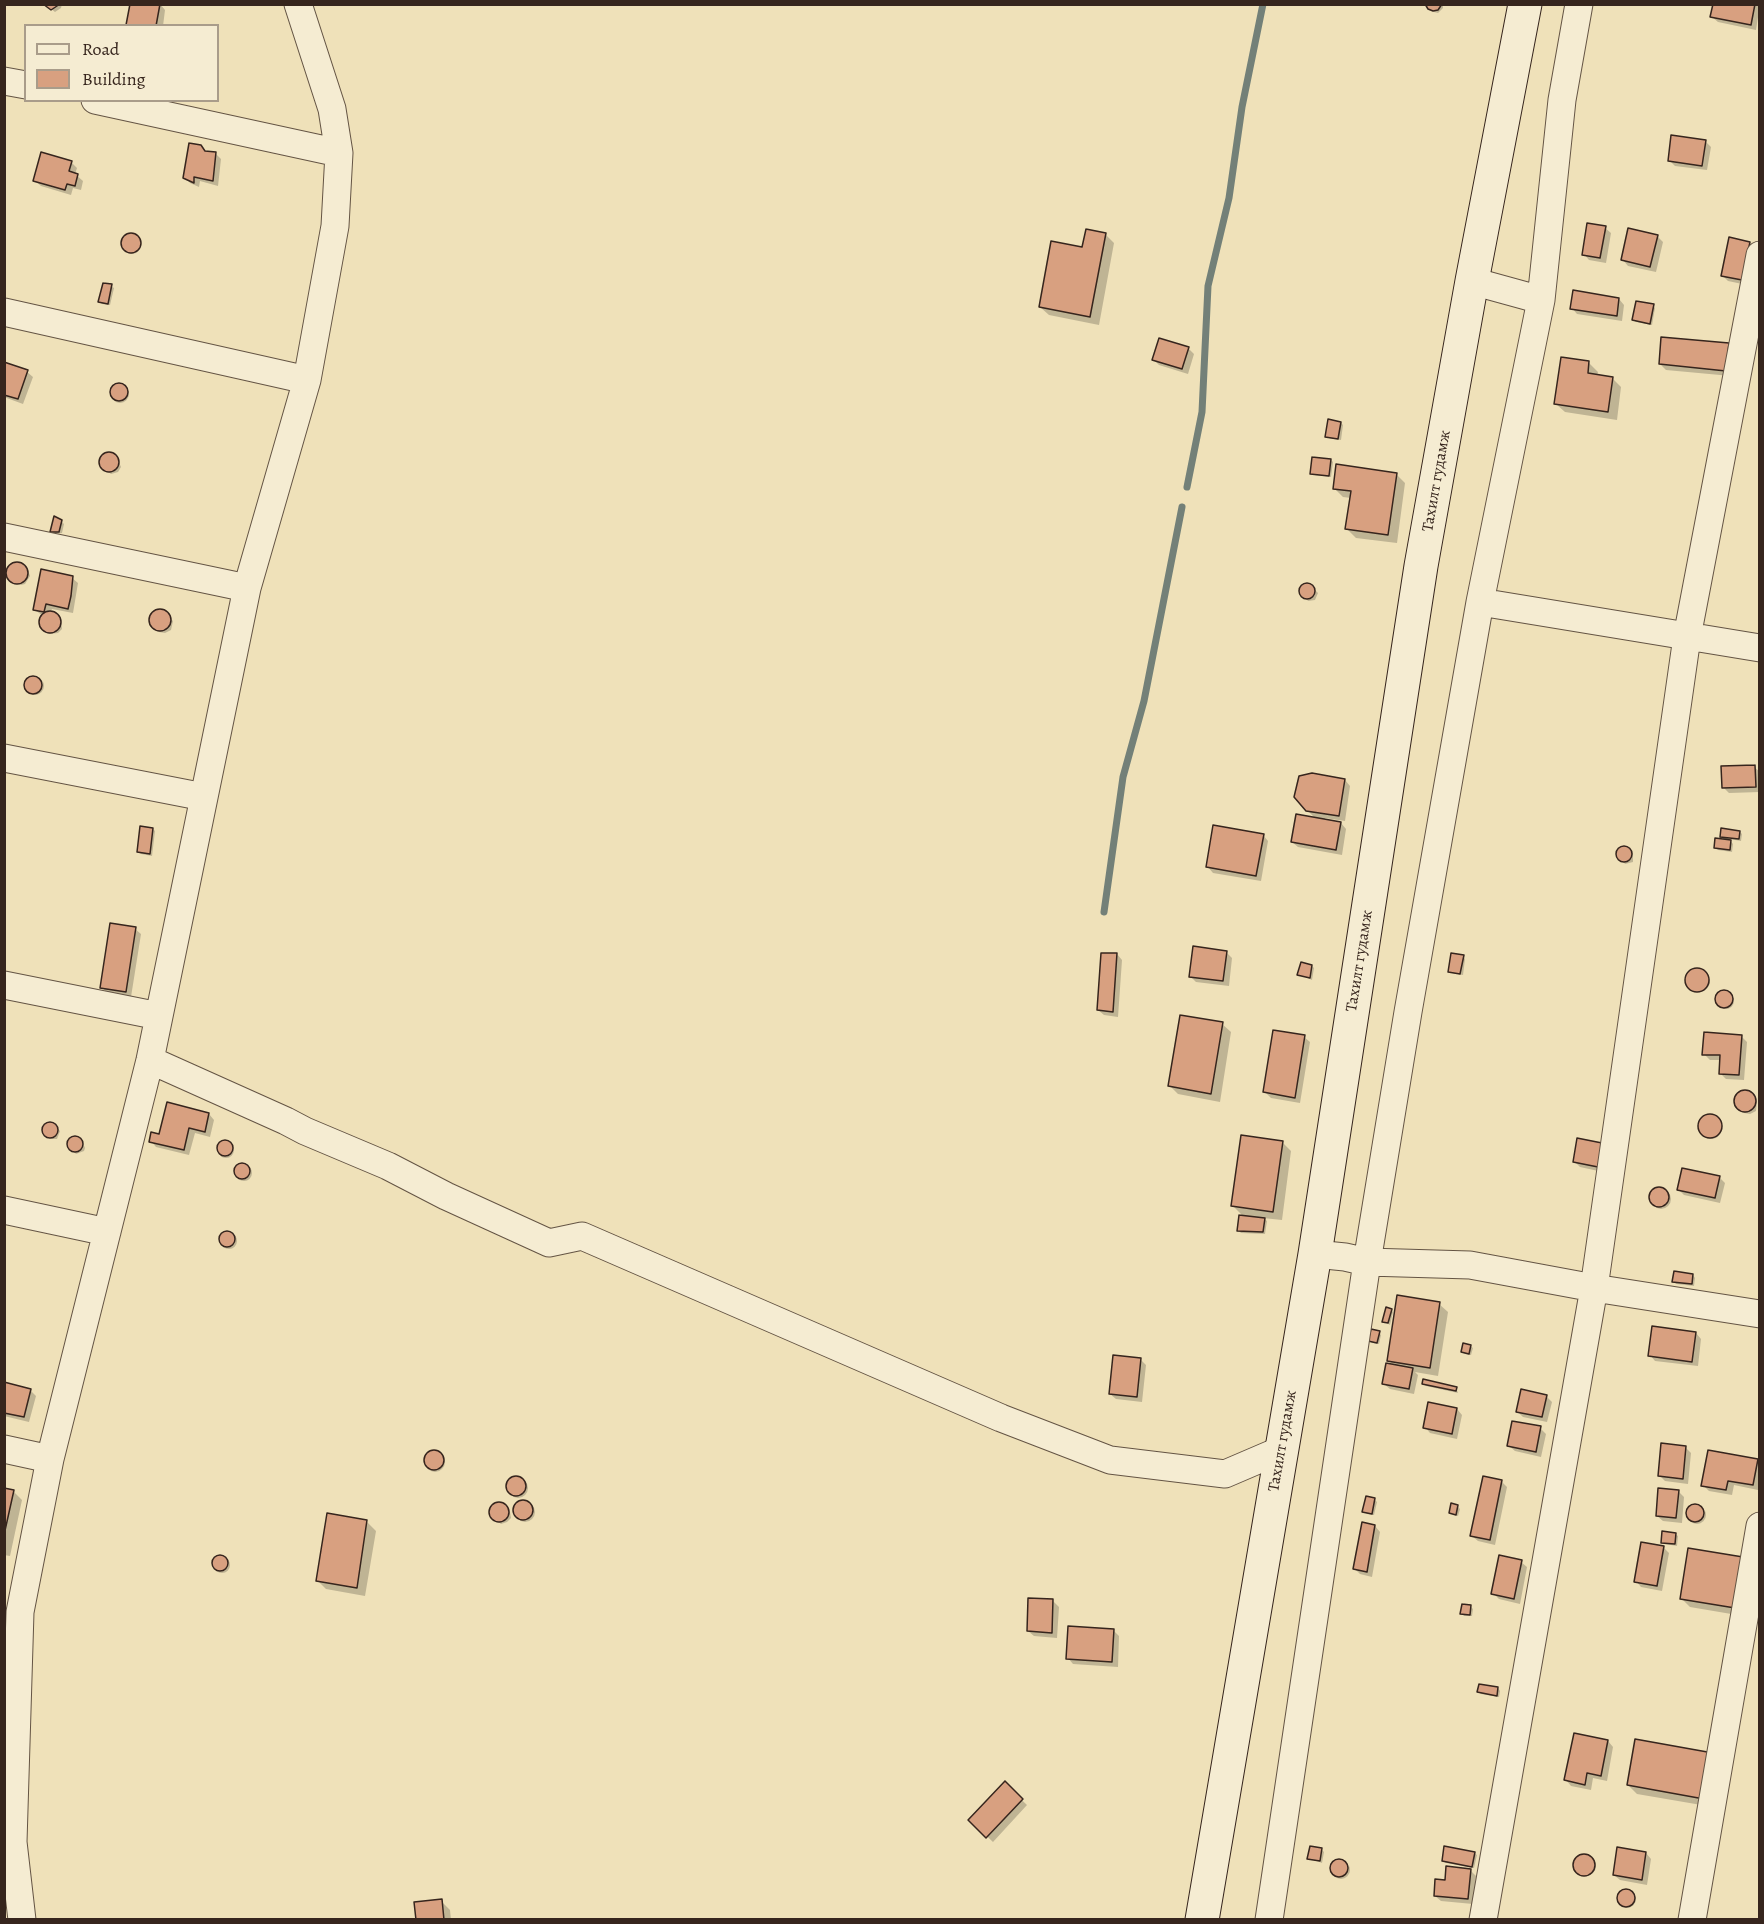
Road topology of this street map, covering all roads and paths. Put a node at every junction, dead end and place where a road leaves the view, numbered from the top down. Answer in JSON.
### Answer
{"nodes":[{"id":1,"x":298,"y":4,"type":"edge"},
{"id":2,"x":1525,"y":4,"type":"edge"},
{"id":3,"x":1579,"y":4,"type":"edge"},
{"id":4,"x":4,"y":81,"type":"edge"},
{"id":5,"x":24,"y":85,"type":"edge"},
{"id":6,"x":104,"y":102,"type":"edge"},
{"id":7,"x":339,"y":153,"type":"junction"},
{"id":8,"x":1760,"y":255,"type":"edge"},
{"id":9,"x":1472,"y":281,"type":"junction"},
{"id":10,"x":1541,"y":300,"type":"junction"},
{"id":11,"x":4,"y":312,"type":"edge"},
{"id":12,"x":307,"y":380,"type":"junction"},
{"id":13,"x":4,"y":537,"type":"edge"},
{"id":14,"x":247,"y":588,"type":"junction"},
{"id":15,"x":1480,"y":602,"type":"junction"},
{"id":16,"x":1687,"y":637,"type":"junction"},
{"id":17,"x":1760,"y":648,"type":"edge"},
{"id":18,"x":4,"y":758,"type":"edge"},
{"id":19,"x":204,"y":797,"type":"junction"},
{"id":20,"x":4,"y":986,"type":"edge"},
{"id":21,"x":159,"y":1016,"type":"junction"},
{"id":22,"x":150,"y":1060,"type":"junction"},
{"id":23,"x":4,"y":1210,"type":"edge"},
{"id":24,"x":107,"y":1232,"type":"junction"},
{"id":25,"x":1315,"y":1254,"type":"junction"},
{"id":26,"x":1367,"y":1262,"type":"junction"},
{"id":27,"x":1594,"y":1288,"type":"junction"},
{"id":28,"x":1760,"y":1314,"type":"edge"},
{"id":29,"x":4,"y":1449,"type":"edge"},
{"id":30,"x":1281,"y":1450,"type":"junction"},
{"id":31,"x":50,"y":1459,"type":"junction"},
{"id":32,"x":1760,"y":1526,"type":"edge"},
{"id":33,"x":11,"y":1676,"type":"edge"},
{"id":34,"x":10,"y":1868,"type":"edge"},
{"id":35,"x":22,"y":1920,"type":"edge"},
{"id":36,"x":1202,"y":1920,"type":"edge"},
{"id":37,"x":1269,"y":1920,"type":"edge"},
{"id":38,"x":1483,"y":1920,"type":"edge"},
{"id":39,"x":1692,"y":1920,"type":"edge"}],
"edges":[{"from":1,"to":7,"type":"street"},
{"from":2,"to":9,"type":"main road","name":"Тахилт гудамж"},
{"from":3,"to":10,"type":"street"},
{"from":4,"to":5,"type":"street"},
{"from":6,"to":7,"type":"street"},
{"from":7,"to":12,"type":"street"},
{"from":8,"to":16,"type":"street"},
{"from":9,"to":10,"type":"street"},
{"from":9,"to":25,"type":"main road","name":"Тахилт гудамж"},
{"from":10,"to":15,"type":"street"},
{"from":11,"to":12,"type":"street"},
{"from":12,"to":14,"type":"street"},
{"from":13,"to":14,"type":"street"},
{"from":14,"to":19,"type":"street"},
{"from":15,"to":16,"type":"street"},
{"from":15,"to":26,"type":"street"},
{"from":16,"to":17,"type":"street"},
{"from":16,"to":27,"type":"street"},
{"from":18,"to":19,"type":"street"},
{"from":19,"to":21,"type":"street"},
{"from":20,"to":21,"type":"street"},
{"from":21,"to":22,"type":"street"},
{"from":22,"to":24,"type":"street"},
{"from":22,"to":30,"type":"street"},
{"from":23,"to":24,"type":"street"},
{"from":24,"to":31,"type":"street"},
{"from":25,"to":26,"type":"street"},
{"from":25,"to":30,"type":"main road","name":"Тахилт гудамж"},
{"from":26,"to":27,"type":"street"},
{"from":26,"to":37,"type":"street"},
{"from":27,"to":28,"type":"street"},
{"from":27,"to":38,"type":"street"},
{"from":29,"to":31,"type":"street"},
{"from":30,"to":36,"type":"main road","name":"Тахилт гудамж"},
{"from":31,"to":33,"type":"street"},
{"from":32,"to":39,"type":"street"},
{"from":33,"to":34,"type":"street"},
{"from":34,"to":35,"type":"street"}]}
